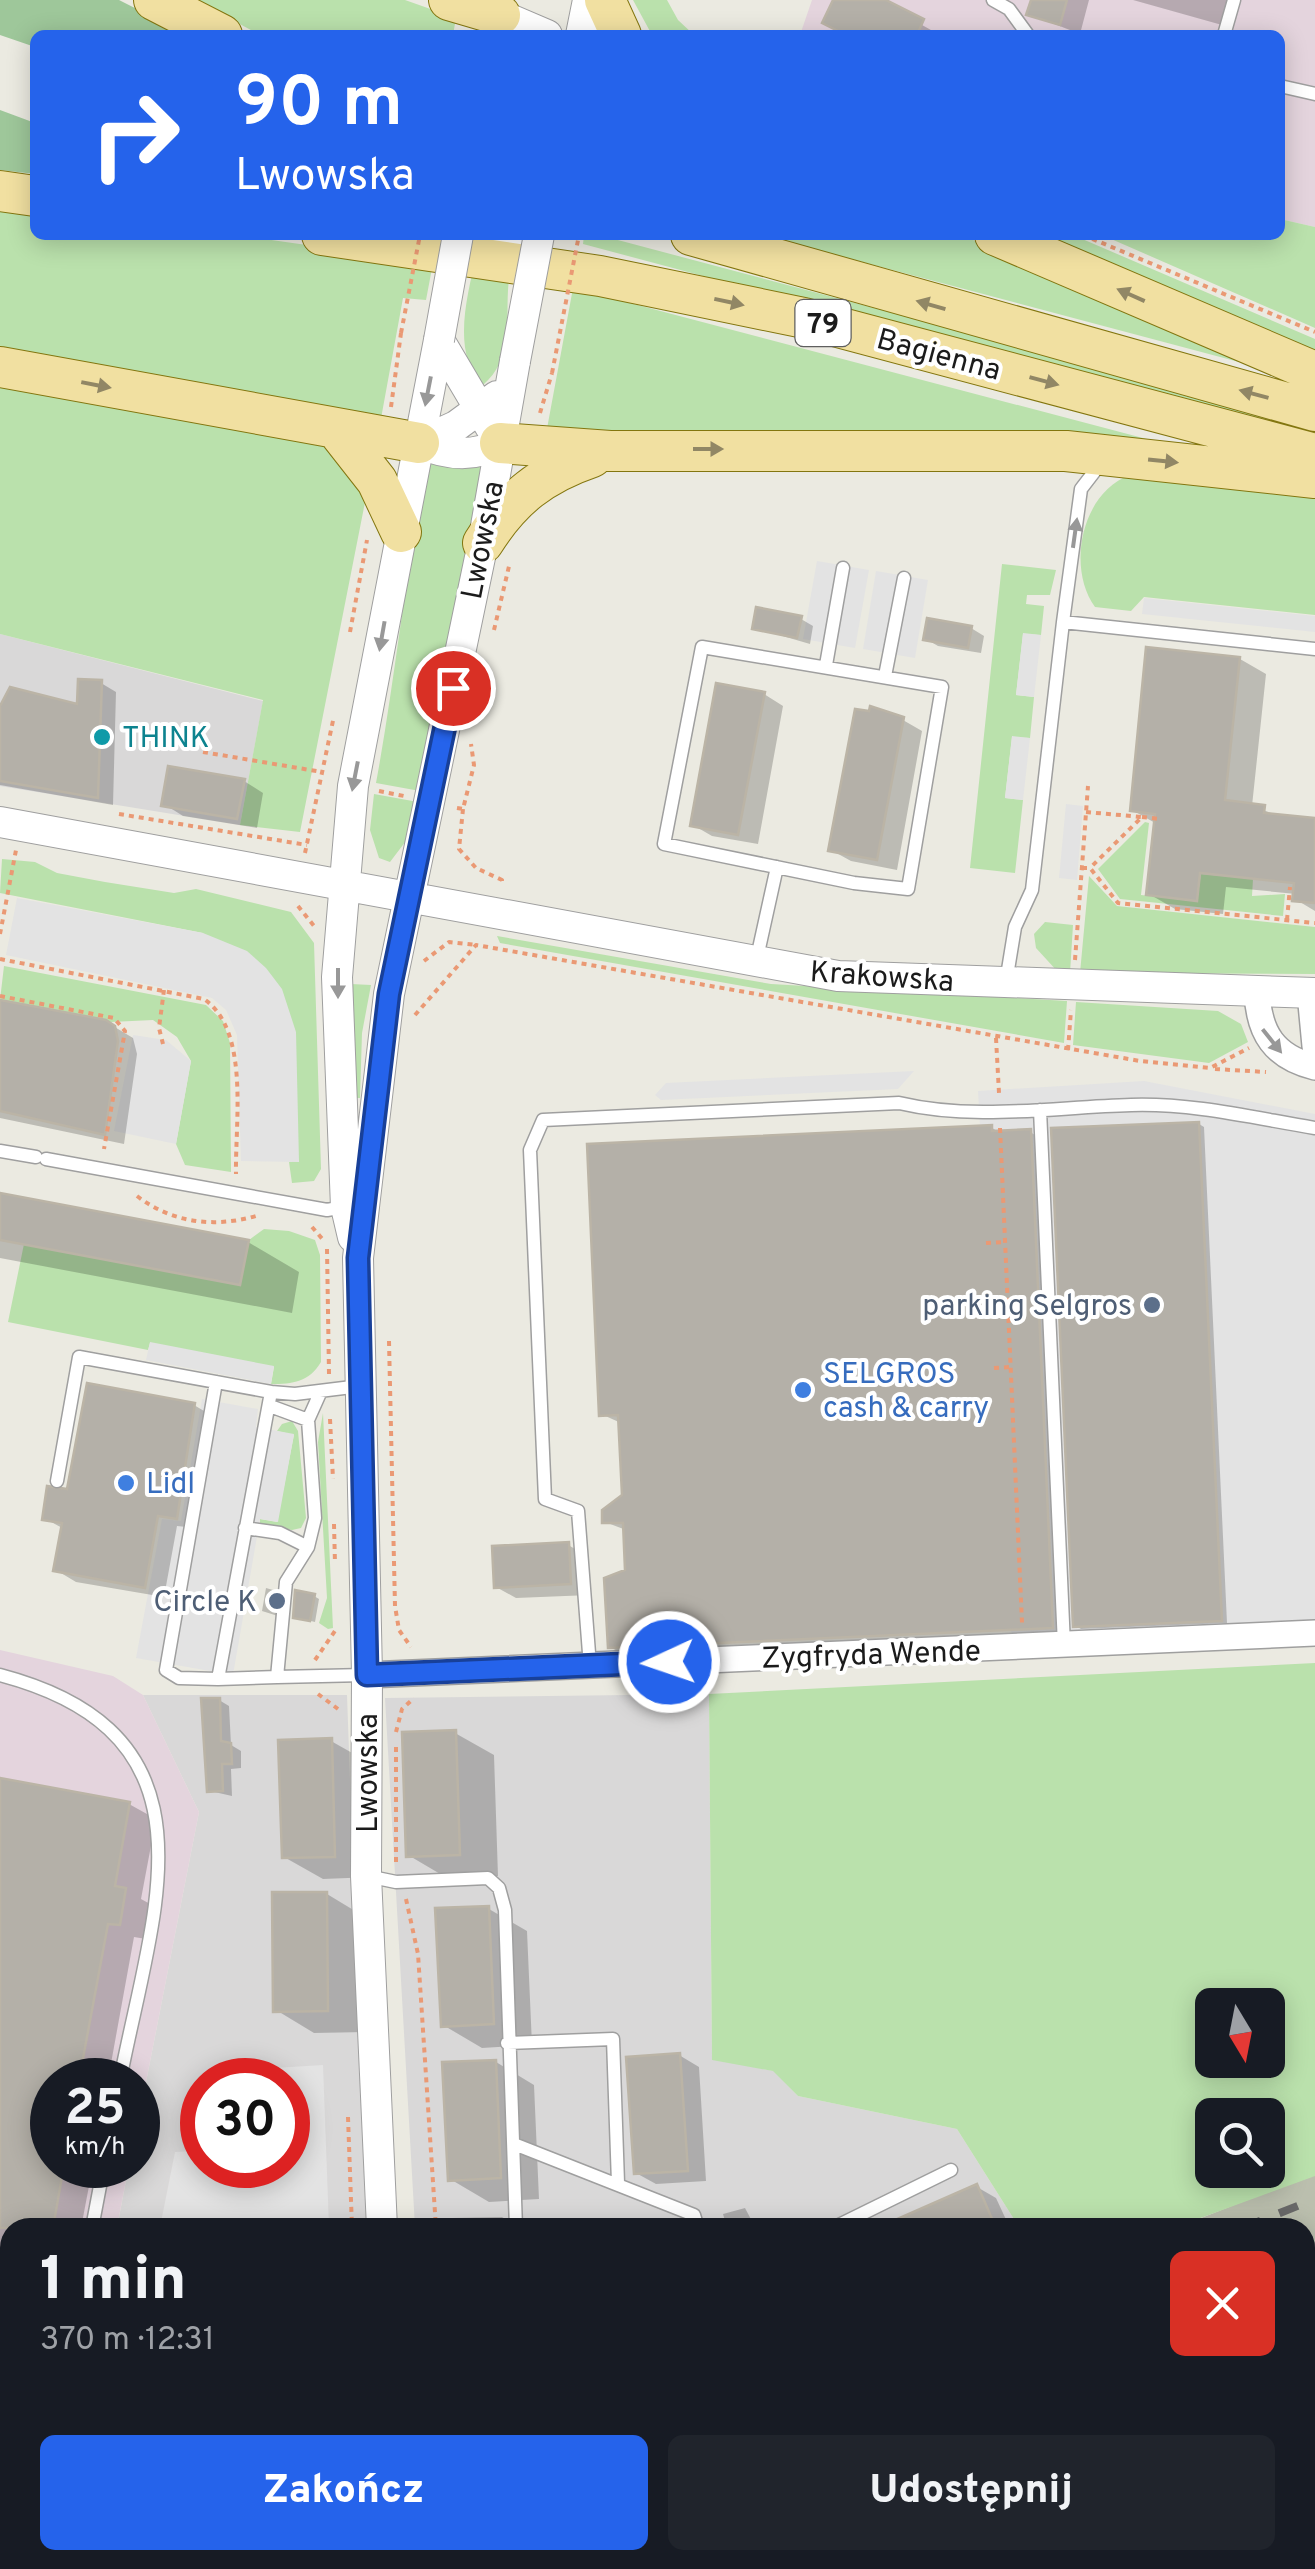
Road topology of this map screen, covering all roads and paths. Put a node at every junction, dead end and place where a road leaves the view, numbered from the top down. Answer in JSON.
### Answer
{"nodes":[{"id":1,"x":154,"y":0,"type":"edge"},
{"id":2,"x":449,"y":0,"type":"edge"},
{"id":3,"x":588,"y":0,"type":"edge"},
{"id":4,"x":605,"y":0,"type":"edge"},
{"id":5,"x":993,"y":0,"type":"edge"},
{"id":6,"x":1234,"y":0,"type":"edge"},
{"id":7,"x":503,"y":21,"type":"edge"},
{"id":8,"x":212,"y":30,"type":"edge"},
{"id":9,"x":531,"y":30,"type":"edge"},
{"id":10,"x":583,"y":30,"type":"edge"},
{"id":11,"x":619,"y":30,"type":"edge"},
{"id":12,"x":1024,"y":30,"type":"edge"},
{"id":13,"x":1225,"y":30,"type":"edge"},
{"id":14,"x":1285,"y":87,"type":"edge"},
{"id":15,"x":1315,"y":94,"type":"edge"},
{"id":16,"x":0,"y":191,"type":"edge"},
{"id":17,"x":30,"y":195,"type":"edge"},
{"id":18,"x":354,"y":240,"type":"edge"},
{"id":19,"x":419,"y":240,"type":"edge"},
{"id":20,"x":457,"y":240,"type":"edge"},
{"id":21,"x":508,"y":240,"type":"edge"},
{"id":22,"x":538,"y":240,"type":"edge"},
{"id":23,"x":578,"y":240,"type":"edge"},
{"id":24,"x":708,"y":240,"type":"edge"},
{"id":25,"x":1007,"y":240,"type":"edge"},
{"id":26,"x":1095,"y":240,"type":"edge"},
{"id":27,"x":664,"y":288,"type":"junction"},
{"id":28,"x":1315,"y":332,"type":"edge"},
{"id":29,"x":401,"y":333,"type":"dead end"},
{"id":30,"x":439,"y":340,"type":"junction"},
{"id":31,"x":0,"y":367,"type":"edge"},
{"id":32,"x":1315,"y":372,"type":"edge"},
{"id":33,"x":552,"y":373,"type":"dead end"},
{"id":34,"x":1315,"y":411,"type":"edge"},
{"id":35,"x":492,"y":425,"type":"junction"},
{"id":36,"x":337,"y":430,"type":"junction"},
{"id":37,"x":418,"y":443,"type":"junction"},
{"id":38,"x":610,"y":451,"type":"junction"},
{"id":39,"x":1108,"y":454,"type":"junction"},
{"id":40,"x":1315,"y":454,"type":"edge"},
{"id":41,"x":1315,"y":478,"type":"edge"},
{"id":42,"x":401,"y":532,"type":"junction"},
{"id":43,"x":483,"y":543,"type":"junction"},
{"id":44,"x":843,"y":568,"type":"dead end"},
{"id":45,"x":904,"y":578,"type":"dead end"},
{"id":46,"x":1063,"y":622,"type":"junction"},
{"id":47,"x":1315,"y":649,"type":"edge"},
{"id":48,"x":826,"y":665,"type":"junction"},
{"id":49,"x":886,"y":676,"type":"junction"},
{"id":50,"x":334,"y":716,"type":"dead end"},
{"id":51,"x":202,"y":752,"type":"dead end"},
{"id":52,"x":322,"y":772,"type":"junction"},
{"id":53,"x":1088,"y":786,"type":"dead end"},
{"id":54,"x":463,"y":809,"type":"dead end"},
{"id":55,"x":1086,"y":812,"type":"junction"},
{"id":56,"x":115,"y":814,"type":"dead end"},
{"id":57,"x":1142,"y":818,"type":"junction"},
{"id":58,"x":1160,"y":819,"type":"dead end"},
{"id":59,"x":0,"y":822,"type":"edge"},
{"id":60,"x":306,"y":845,"type":"junction"},
{"id":61,"x":16,"y":850,"type":"dead end"},
{"id":62,"x":777,"y":867,"type":"junction"},
{"id":63,"x":1081,"y":868,"type":"junction"},
{"id":64,"x":1090,"y":868,"type":"junction"},
{"id":65,"x":1080,"y":882,"type":"dead end"},
{"id":66,"x":344,"y":886,"type":"junction"},
{"id":67,"x":1290,"y":887,"type":"dead end"},
{"id":68,"x":298,"y":891,"type":"junction"},
{"id":69,"x":410,"y":900,"type":"junction"},
{"id":70,"x":494,"y":916,"type":"junction"},
{"id":71,"x":1286,"y":920,"type":"junction"},
{"id":72,"x":1315,"y":924,"type":"edge"},
{"id":73,"x":0,"y":934,"type":"edge"},
{"id":74,"x":476,"y":946,"type":"junction"},
{"id":75,"x":488,"y":947,"type":"junction"},
{"id":76,"x":0,"y":959,"type":"edge"},
{"id":77,"x":755,"y":964,"type":"junction"},
{"id":78,"x":420,"y":968,"type":"dead end"},
{"id":79,"x":1006,"y":985,"type":"junction"},
{"id":80,"x":164,"y":990,"type":"junction"},
{"id":81,"x":1256,"y":993,"type":"junction"},
{"id":82,"x":1312,"y":993,"type":"edge"},
{"id":83,"x":0,"y":996,"type":"edge"},
{"id":84,"x":409,"y":1012,"type":"dead end"},
{"id":85,"x":996,"y":1038,"type":"junction"},
{"id":86,"x":163,"y":1044,"type":"dead end"},
{"id":87,"x":1258,"y":1045,"type":"dead end"},
{"id":88,"x":1315,"y":1046,"type":"edge"},
{"id":89,"x":1315,"y":1067,"type":"edge"},
{"id":90,"x":1210,"y":1068,"type":"junction"},
{"id":91,"x":1283,"y":1074,"type":"dead end"},
{"id":92,"x":998,"y":1088,"type":"dead end"},
{"id":93,"x":1040,"y":1110,"type":"junction"},
{"id":94,"x":1000,"y":1127,"type":"dead end"},
{"id":95,"x":1315,"y":1128,"type":"edge"},
{"id":96,"x":104,"y":1149,"type":"dead end"},
{"id":97,"x":0,"y":1151,"type":"edge"},
{"id":98,"x":236,"y":1178,"type":"dead end"},
{"id":99,"x":129,"y":1186,"type":"dead end"},
{"id":100,"x":346,"y":1207,"type":"junction"},
{"id":101,"x":267,"y":1213,"type":"dead end"},
{"id":102,"x":303,"y":1220,"type":"dead end"},
{"id":103,"x":1005,"y":1242,"type":"junction"},
{"id":104,"x":986,"y":1243,"type":"dead end"},
{"id":105,"x":328,"y":1245,"type":"dead end"},
{"id":106,"x":358,"y":1258,"type":"junction"},
{"id":107,"x":389,"y":1340,"type":"dead end"},
{"id":108,"x":994,"y":1368,"type":"dead end"},
{"id":109,"x":1011,"y":1368,"type":"junction"},
{"id":110,"x":216,"y":1382,"type":"junction"},
{"id":111,"x":360,"y":1386,"type":"junction"},
{"id":112,"x":322,"y":1391,"type":"junction"},
{"id":113,"x":271,"y":1399,"type":"junction"},
{"id":114,"x":308,"y":1420,"type":"junction"},
{"id":115,"x":57,"y":1481,"type":"dead end"},
{"id":116,"x":245,"y":1528,"type":"junction"},
{"id":117,"x":308,"y":1547,"type":"junction"},
{"id":118,"x":1022,"y":1626,"type":"dead end"},
{"id":119,"x":1315,"y":1632,"type":"edge"},
{"id":120,"x":1064,"y":1645,"type":"junction"},
{"id":121,"x":415,"y":1652,"type":"dead end"},
{"id":122,"x":590,"y":1666,"type":"junction"},
{"id":123,"x":0,"y":1675,"type":"edge"},
{"id":124,"x":367,"y":1675,"type":"junction"},
{"id":125,"x":277,"y":1677,"type":"junction"},
{"id":126,"x":218,"y":1680,"type":"junction"},
{"id":127,"x":429,"y":1692,"type":"dead end"},
{"id":128,"x":366,"y":1876,"type":"junction"},
{"id":129,"x":396,"y":1882,"type":"junction"},
{"id":130,"x":507,"y":2043,"type":"junction"},
{"id":131,"x":124,"y":2058,"type":"edge"},
{"id":132,"x":514,"y":2144,"type":"junction"},
{"id":133,"x":951,"y":2170,"type":"dead end"},
{"id":134,"x":618,"y":2183,"type":"junction"},
{"id":135,"x":100,"y":2188,"type":"edge"},
{"id":136,"x":94,"y":2218,"type":"edge"},
{"id":137,"x":382,"y":2218,"type":"edge"},
{"id":138,"x":435,"y":2218,"type":"edge"},
{"id":139,"x":516,"y":2218,"type":"edge"},
{"id":140,"x":695,"y":2218,"type":"edge"},
{"id":141,"x":853,"y":2218,"type":"edge"}],
"edges":[{"from":1,"to":8,"type":"main road"},
{"from":2,"to":7,"type":"main road"},
{"from":3,"to":10,"type":"street"},
{"from":4,"to":11,"type":"main road"},
{"from":5,"to":12,"type":"lane"},
{"from":6,"to":13,"type":"lane"},
{"from":7,"to":9,"type":"street"},
{"from":14,"to":15,"type":"lane"},
{"from":16,"to":17,"type":"main road"},
{"from":18,"to":27,"type":"main road","name":"Bagienna","number":"79"},
{"from":19,"to":29,"type":"path","bridge":true},
{"from":20,"to":30,"type":"street","name":"Lwowska","bridge":true},
{"from":21,"to":27,"type":"lane"},
{"from":22,"to":35,"type":"street","name":"Lwowska","bridge":true},
{"from":23,"to":33,"type":"path","bridge":true},
{"from":34,"to":24,"type":"main road","name":"Bagienna","number":"79","one_way":true},
{"from":32,"to":25,"type":"main road","one_way":true},
{"from":26,"to":28,"type":"path"},
{"from":27,"to":40,"type":"main road","name":"Bagienna","number":"79","one_way":true},
{"from":30,"to":35,"type":"street"},
{"from":30,"to":37,"type":"street","name":"Lwowska","one_way":true},
{"from":31,"to":36,"type":"main road","one_way":true},
{"from":35,"to":37,"type":"street"},
{"from":35,"to":38,"type":"main road"},
{"from":35,"to":43,"type":"street","name":"Lwowska"},
{"from":36,"to":37,"type":"main road"},
{"from":36,"to":42,"type":"main road"},
{"from":37,"to":42,"type":"street","name":"Lwowska"},
{"from":38,"to":39,"type":"main road","one_way":true},
{"from":38,"to":43,"type":"main road"},
{"from":39,"to":41,"type":"main road","one_way":true},
{"from":46,"to":39,"type":"lane","one_way":true},
{"from":42,"to":66,"type":"street","name":"Lwowska","one_way":true},
{"from":43,"to":69,"type":"street","name":"Lwowska"},
{"from":44,"to":48,"type":"lane"},
{"from":45,"to":49,"type":"lane"},
{"from":46,"to":47,"type":"lane"},
{"from":46,"to":79,"type":"lane"},
{"from":48,"to":49,"type":"lane"},
{"from":48,"to":62,"type":"lane"},
{"from":49,"to":62,"type":"lane"},
{"from":50,"to":52,"type":"path"},
{"from":51,"to":52,"type":"path"},
{"from":52,"to":60,"type":"path"},
{"from":53,"to":55,"type":"path"},
{"from":54,"to":70,"type":"path"},
{"from":55,"to":57,"type":"path"},
{"from":55,"to":63,"type":"path"},
{"from":56,"to":60,"type":"path"},
{"from":57,"to":58,"type":"path"},
{"from":57,"to":64,"type":"path"},
{"from":59,"to":68,"type":"street"},
{"from":60,"to":68,"type":"path"},
{"from":61,"to":73,"type":"path"},
{"from":62,"to":77,"type":"lane"},
{"from":63,"to":64,"type":"path"},
{"from":63,"to":65,"type":"path"},
{"from":64,"to":71,"type":"path"},
{"from":66,"to":68,"type":"street"},
{"from":66,"to":69,"type":"street","name":"Krakowska"},
{"from":66,"to":100,"type":"street","name":"Lwowska","one_way":true},
{"from":67,"to":71,"type":"path"},
{"from":69,"to":70,"type":"street","name":"Krakowska"},
{"from":69,"to":106,"type":"street","name":"Lwowska"},
{"from":70,"to":75,"type":"path"},
{"from":70,"to":77,"type":"street","name":"Krakowska"},
{"from":71,"to":72,"type":"path"},
{"from":74,"to":75,"type":"path"},
{"from":74,"to":78,"type":"path"},
{"from":74,"to":84,"type":"path"},
{"from":75,"to":85,"type":"path"},
{"from":76,"to":80,"type":"path"},
{"from":77,"to":79,"type":"street","name":"Krakowska"},
{"from":79,"to":81,"type":"street","name":"Krakowska"},
{"from":80,"to":86,"type":"path"},
{"from":80,"to":98,"type":"path"},
{"from":81,"to":82,"type":"street","name":"Krakowska"},
{"from":81,"to":89,"type":"street","one_way":true},
{"from":82,"to":88,"type":"street"},
{"from":83,"to":96,"type":"path"},
{"from":85,"to":90,"type":"path"},
{"from":85,"to":92,"type":"path"},
{"from":87,"to":90,"type":"path"},
{"from":90,"to":91,"type":"path"},
{"from":93,"to":95,"type":"lane"},
{"from":93,"to":120,"type":"lane"},
{"from":93,"to":122,"type":"lane"},
{"from":94,"to":103,"type":"path"},
{"from":97,"to":100,"type":"lane"},
{"from":99,"to":101,"type":"path"},
{"from":100,"to":106,"type":"street","name":"Lwowska"},
{"from":102,"to":105,"type":"path"},
{"from":103,"to":104,"type":"path"},
{"from":103,"to":109,"type":"path"},
{"from":106,"to":111,"type":"street","name":"Lwowska"},
{"from":107,"to":121,"type":"path"},
{"from":108,"to":109,"type":"path"},
{"from":109,"to":118,"type":"path"},
{"from":110,"to":113,"type":"lane"},
{"from":110,"to":115,"type":"lane"},
{"from":110,"to":126,"type":"lane"},
{"from":111,"to":112,"type":"lane"},
{"from":111,"to":124,"type":"street","name":"Lwowska"},
{"from":112,"to":113,"type":"lane"},
{"from":112,"to":114,"type":"lane"},
{"from":113,"to":114,"type":"lane"},
{"from":113,"to":116,"type":"lane"},
{"from":114,"to":117,"type":"lane"},
{"from":116,"to":117,"type":"lane"},
{"from":116,"to":126,"type":"lane"},
{"from":117,"to":125,"type":"lane"},
{"from":119,"to":120,"type":"street","name":"Zygfryda Wende"},
{"from":120,"to":122,"type":"street","name":"Zygfryda Wende"},
{"from":122,"to":124,"type":"street","name":"Zygfryda Wende"},
{"from":123,"to":131,"type":"lane"},
{"from":124,"to":125,"type":"lane"},
{"from":124,"to":128,"type":"street","name":"Lwowska"},
{"from":125,"to":126,"type":"lane"},
{"from":127,"to":129,"type":"path"},
{"from":128,"to":129,"type":"lane"},
{"from":128,"to":137,"type":"street","name":"Lwowska"},
{"from":129,"to":130,"type":"lane"},
{"from":129,"to":138,"type":"path"},
{"from":130,"to":132,"type":"lane"},
{"from":130,"to":134,"type":"lane"},
{"from":132,"to":134,"type":"lane"},
{"from":132,"to":139,"type":"lane"},
{"from":133,"to":141,"type":"lane"},
{"from":134,"to":140,"type":"lane"},
{"from":135,"to":136,"type":"lane"}]}
